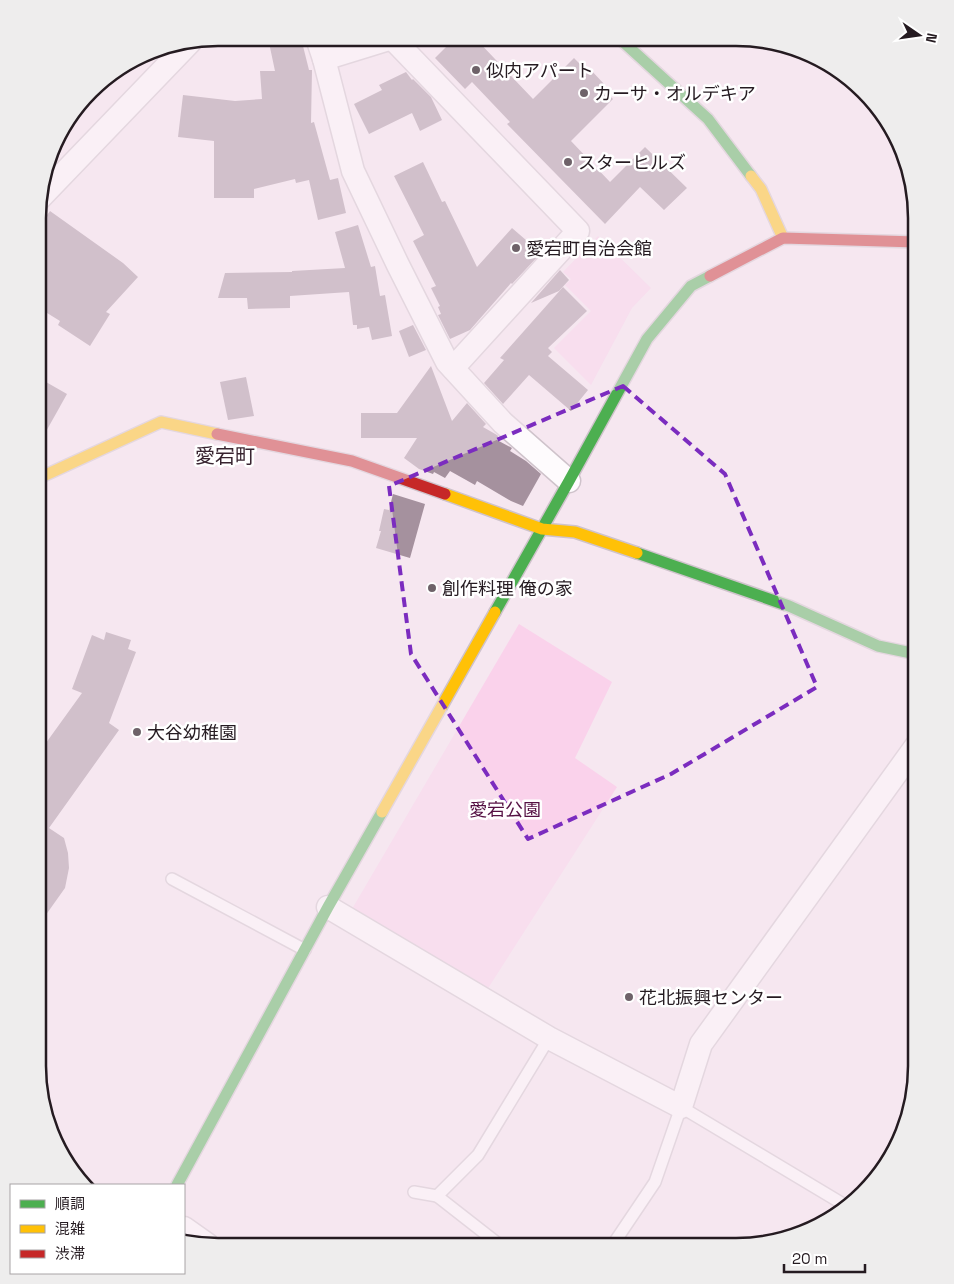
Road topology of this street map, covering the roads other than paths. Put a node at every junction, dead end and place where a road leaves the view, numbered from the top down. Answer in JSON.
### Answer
{"nodes":[{"id":1,"x":320,"y":46,"type":"edge"},
{"id":2,"x":366,"y":46,"type":"edge"},
{"id":3,"x":400,"y":46,"type":"edge"},
{"id":4,"x":628,"y":46,"type":"edge"},
{"id":5,"x":182,"y":51,"type":"edge"},
{"id":6,"x":324,"y":59,"type":"junction"},
{"id":7,"x":49,"y":188,"type":"edge"},
{"id":8,"x":783,"y":238,"type":"junction"},
{"id":9,"x":908,"y":242,"type":"edge"},
{"id":10,"x":453,"y":368,"type":"junction"},
{"id":11,"x":46,"y":475,"type":"edge"},
{"id":12,"x":569,"y":482,"type":"junction"},
{"id":13,"x":542,"y":529,"type":"junction"},
{"id":14,"x":907,"y":651,"type":"edge"},
{"id":15,"x":907,"y":758,"type":"edge"},
{"id":16,"x":172,"y":879,"type":"dead end"},
{"id":17,"x":328,"y":907,"type":"junction"},
{"id":18,"x":305,"y":950,"type":"junction"},
{"id":19,"x":549,"y":1038,"type":"junction"},
{"id":20,"x":681,"y":1107,"type":"junction"},
{"id":21,"x":178,"y":1184,"type":"edge"},
{"id":22,"x":414,"y":1192,"type":"dead end"},
{"id":23,"x":437,"y":1196,"type":"junction"},
{"id":24,"x":840,"y":1202,"type":"edge"},
{"id":25,"x":491,"y":1238,"type":"edge"},
{"id":26,"x":617,"y":1238,"type":"edge"}],
"edges":[{"from":1,"to":6,"type":"street"},
{"from":2,"to":6,"type":"street"},
{"from":3,"to":10,"type":"street"},
{"from":4,"to":8,"type":"street"},
{"from":5,"to":7,"type":"street"},
{"from":6,"to":10,"type":"street"},
{"from":8,"to":9,"type":"street"},
{"from":8,"to":12,"type":"street"},
{"from":10,"to":12,"type":"street"},
{"from":11,"to":13,"type":"street"},
{"from":12,"to":13,"type":"street"},
{"from":13,"to":14,"type":"street"},
{"from":13,"to":17,"type":"street"},
{"from":15,"to":20,"type":"street"},
{"from":16,"to":18,"type":"lane"},
{"from":17,"to":18,"type":"street"},
{"from":17,"to":19,"type":"street"},
{"from":18,"to":21,"type":"street"},
{"from":19,"to":20,"type":"street"},
{"from":19,"to":23,"type":"lane"},
{"from":20,"to":24,"type":"lane"},
{"from":20,"to":26,"type":"lane"},
{"from":22,"to":23,"type":"lane"},
{"from":23,"to":25,"type":"lane"}]}
